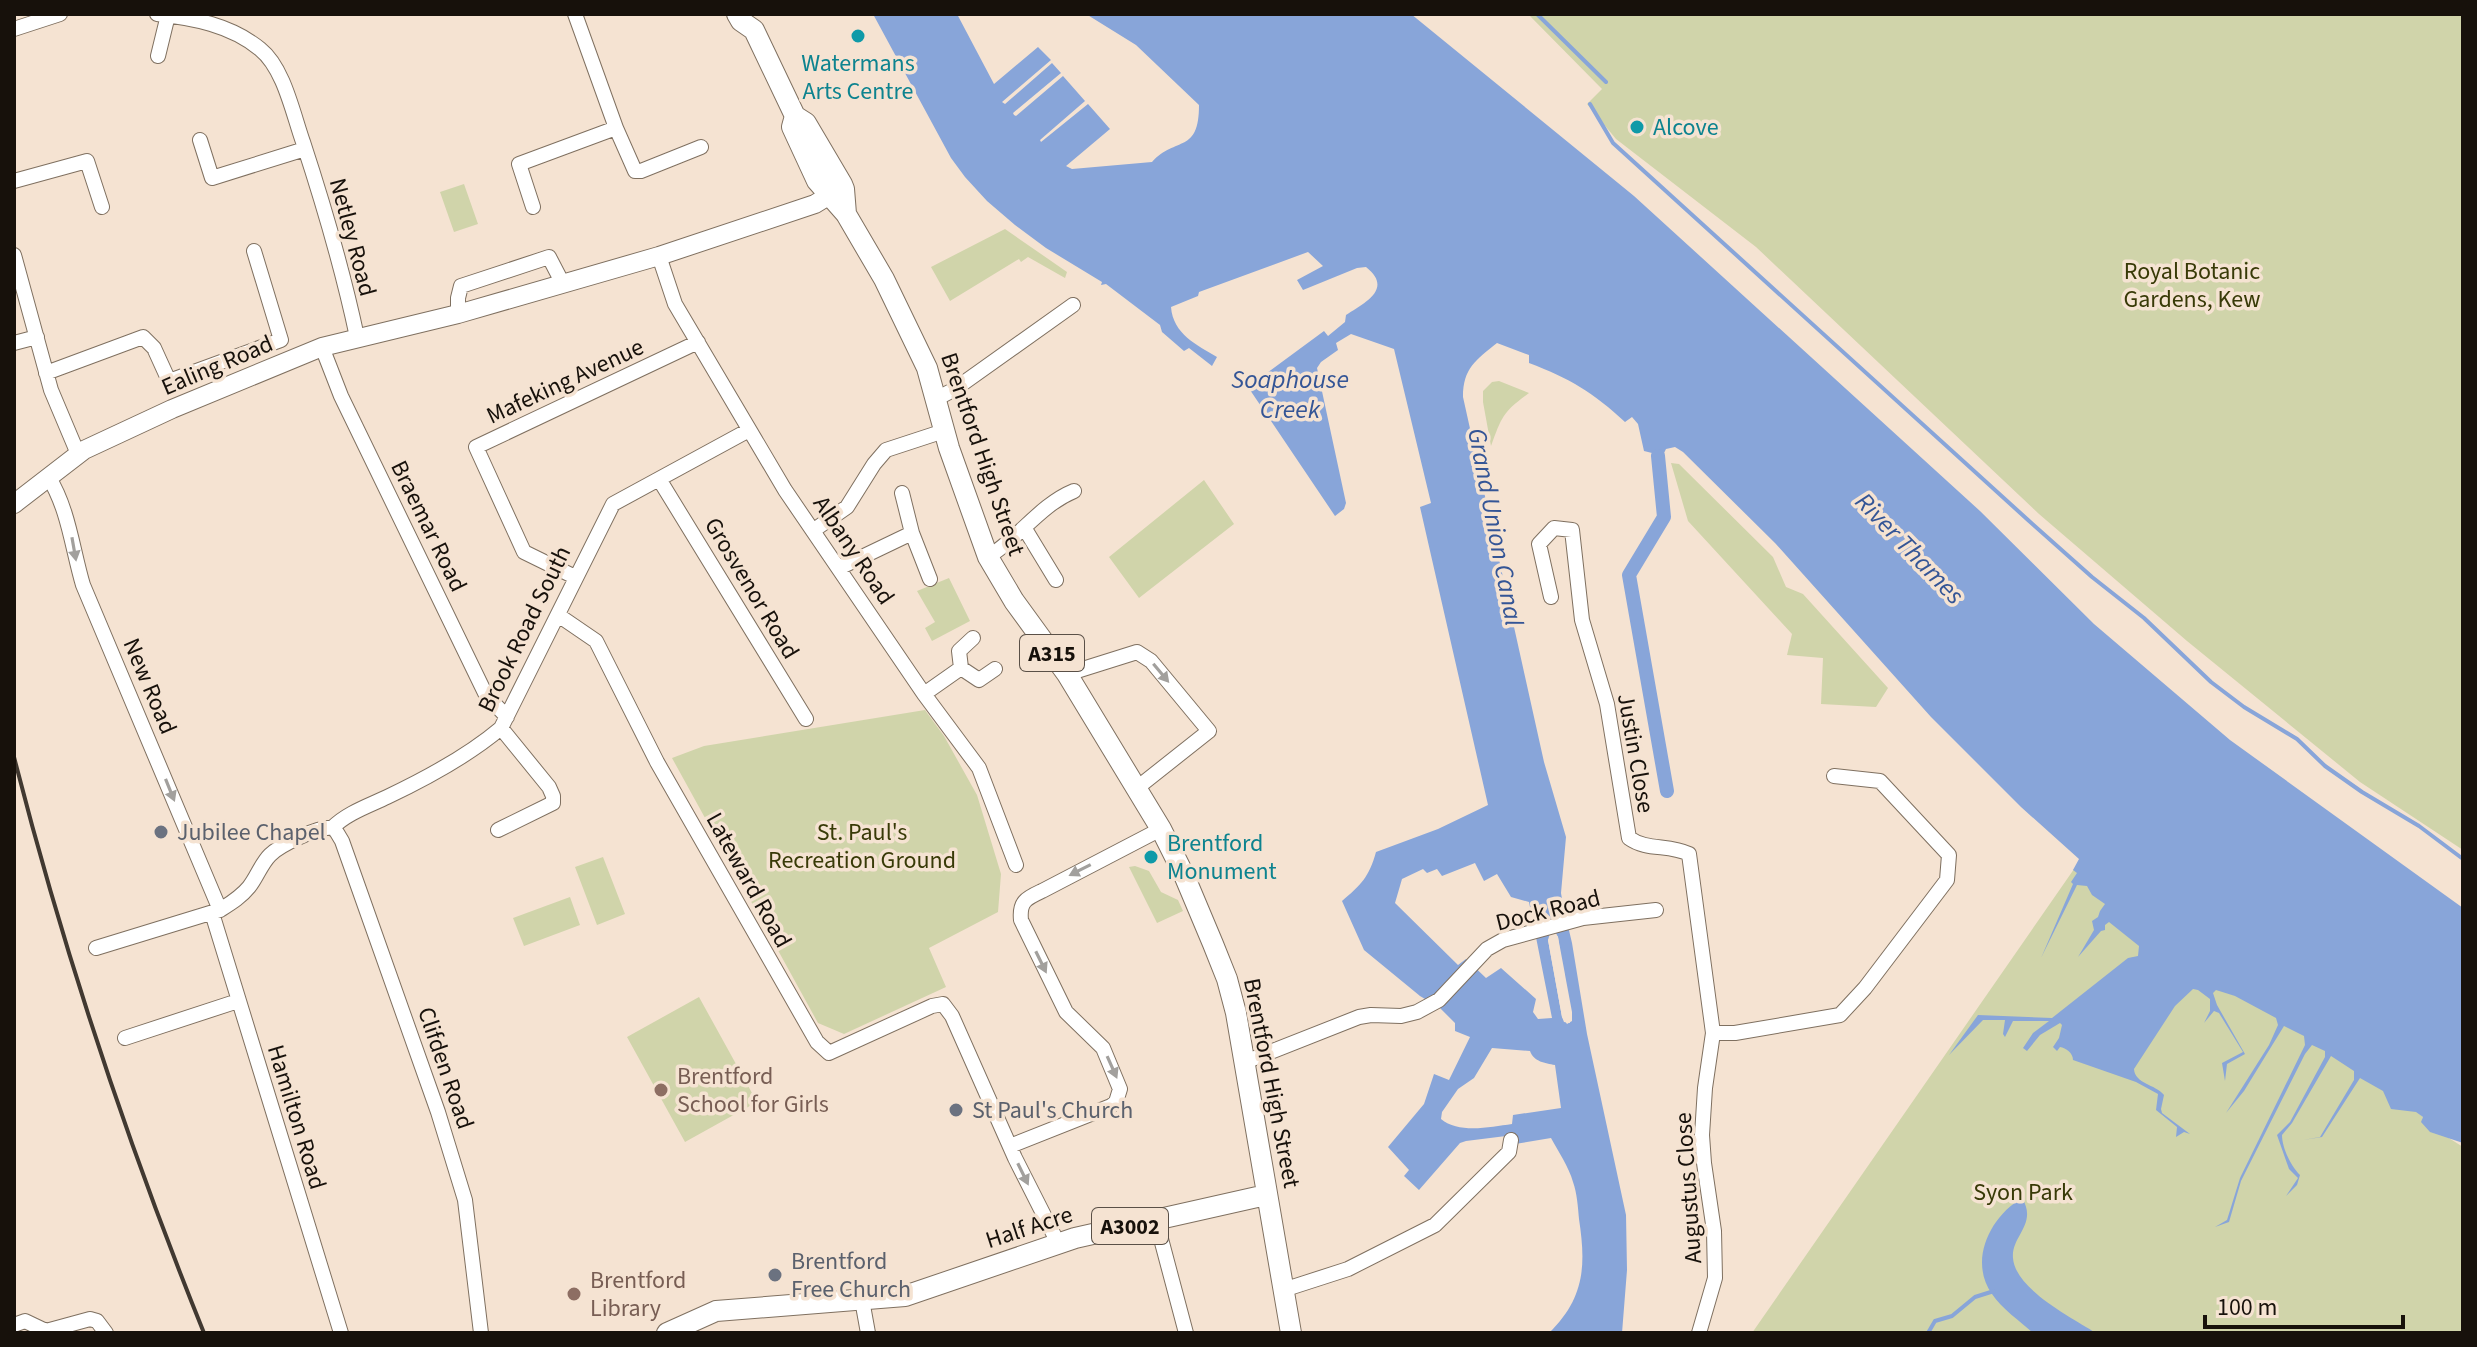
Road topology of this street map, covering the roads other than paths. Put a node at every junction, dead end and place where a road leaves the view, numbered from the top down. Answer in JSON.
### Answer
{"nodes":[{"id":1,"x":60,"y":14,"type":"edge"},
{"id":2,"x":157,"y":14,"type":"edge"},
{"id":3,"x":575,"y":14,"type":"edge"},
{"id":4,"x":737,"y":14,"type":"edge"},
{"id":5,"x":168,"y":15,"type":"edge"},
{"id":6,"x":754,"y":22,"type":"edge"},
{"id":7,"x":14,"y":29,"type":"edge"},
{"id":8,"x":158,"y":56,"type":"dead end"},
{"id":9,"x":795,"y":116,"type":"junction"},
{"id":10,"x":616,"y":128,"type":"junction"},
{"id":11,"x":200,"y":140,"type":"dead end"},
{"id":12,"x":701,"y":147,"type":"dead end"},
{"id":13,"x":305,"y":149,"type":"junction"},
{"id":14,"x":836,"y":174,"type":"junction"},
{"id":15,"x":14,"y":181,"type":"edge"},
{"id":16,"x":828,"y":196,"type":"junction"},
{"id":17,"x":102,"y":207,"type":"dead end"},
{"id":18,"x":533,"y":207,"type":"dead end"},
{"id":19,"x":846,"y":214,"type":"junction"},
{"id":20,"x":254,"y":251,"type":"dead end"},
{"id":21,"x":14,"y":255,"type":"edge"},
{"id":22,"x":659,"y":256,"type":"junction"},
{"id":23,"x":563,"y":284,"type":"junction"},
{"id":24,"x":1073,"y":305,"type":"dead end"},
{"id":25,"x":458,"y":314,"type":"junction"},
{"id":26,"x":37,"y":337,"type":"junction"},
{"id":27,"x":357,"y":337,"type":"junction"},
{"id":28,"x":698,"y":342,"type":"junction"},
{"id":29,"x":14,"y":343,"type":"edge"},
{"id":30,"x":322,"y":347,"type":"junction"},
{"id":31,"x":46,"y":373,"type":"junction"},
{"id":32,"x":936,"y":399,"type":"junction"},
{"id":33,"x":749,"y":430,"type":"junction"},
{"id":34,"x":944,"y":431,"type":"junction"},
{"id":35,"x":78,"y":454,"type":"junction"},
{"id":36,"x":48,"y":476,"type":"junction"},
{"id":37,"x":659,"y":479,"type":"junction"},
{"id":38,"x":1074,"y":491,"type":"dead end"},
{"id":39,"x":902,"y":493,"type":"dead end"},
{"id":40,"x":14,"y":504,"type":"edge"},
{"id":41,"x":1025,"y":529,"type":"junction"},
{"id":42,"x":814,"y":530,"type":"junction"},
{"id":43,"x":912,"y":533,"type":"junction"},
{"id":44,"x":988,"y":557,"type":"junction"},
{"id":45,"x":839,"y":568,"type":"junction"},
{"id":46,"x":575,"y":577,"type":"junction"},
{"id":47,"x":930,"y":579,"type":"dead end"},
{"id":48,"x":1056,"y":580,"type":"dead end"},
{"id":49,"x":1551,"y":597,"type":"dead end"},
{"id":50,"x":558,"y":615,"type":"junction"},
{"id":51,"x":973,"y":638,"type":"dead end"},
{"id":52,"x":961,"y":668,"type":"junction"},
{"id":53,"x":995,"y":669,"type":"dead end"},
{"id":54,"x":1067,"y":674,"type":"junction"},
{"id":55,"x":924,"y":694,"type":"junction"},
{"id":56,"x":806,"y":719,"type":"dead end"},
{"id":57,"x":504,"y":722,"type":"junction"},
{"id":58,"x":1834,"y":776,"type":"dead end"},
{"id":59,"x":1137,"y":788,"type":"junction"},
{"id":60,"x":332,"y":828,"type":"junction"},
{"id":61,"x":1161,"y":829,"type":"junction"},
{"id":62,"x":498,"y":830,"type":"dead end"},
{"id":63,"x":1016,"y":865,"type":"dead end"},
{"id":64,"x":1656,"y":910,"type":"dead end"},
{"id":65,"x":216,"y":912,"type":"junction"},
{"id":66,"x":96,"y":948,"type":"dead end"},
{"id":67,"x":238,"y":1001,"type":"junction"},
{"id":68,"x":1713,"y":1033,"type":"junction"},
{"id":69,"x":125,"y":1038,"type":"dead end"},
{"id":70,"x":1245,"y":1062,"type":"junction"},
{"id":71,"x":1511,"y":1140,"type":"dead end"},
{"id":72,"x":1010,"y":1146,"type":"junction"},
{"id":73,"x":1266,"y":1195,"type":"junction"},
{"id":74,"x":1156,"y":1220,"type":"junction"},
{"id":75,"x":1058,"y":1243,"type":"junction"},
{"id":76,"x":1283,"y":1290,"type":"junction"},
{"id":77,"x":862,"y":1300,"type":"junction"},
{"id":78,"x":14,"y":1325,"type":"edge"},
{"id":79,"x":106,"y":1333,"type":"edge"},
{"id":80,"x":341,"y":1333,"type":"edge"},
{"id":81,"x":481,"y":1333,"type":"edge"},
{"id":82,"x":667,"y":1333,"type":"edge"},
{"id":83,"x":868,"y":1333,"type":"edge"},
{"id":84,"x":1186,"y":1333,"type":"edge"},
{"id":85,"x":1291,"y":1333,"type":"edge"},
{"id":86,"x":1699,"y":1333,"type":"edge"}],
"edges":[{"from":1,"to":7,"type":"street"},
{"from":2,"to":5,"type":"street"},
{"from":3,"to":10,"type":"street"},
{"from":4,"to":6,"type":"main road","name":"Brentford High Street","number":"A315"},
{"from":5,"to":8,"type":"street"},
{"from":5,"to":13,"type":"street","name":"Netley Road"},
{"from":6,"to":9,"type":"main road","name":"Brentford High Street","number":"A315"},
{"from":9,"to":14,"type":"main road","name":"Brentford High Street","number":"A315"},
{"from":9,"to":16,"type":"main road","name":"Brentford High Street","number":"A315"},
{"from":10,"to":12,"type":"street"},
{"from":10,"to":18,"type":"street"},
{"from":11,"to":13,"type":"street"},
{"from":13,"to":27,"type":"street","name":"Netley Road"},
{"from":14,"to":16,"type":"main road"},
{"from":14,"to":19,"type":"main road","name":"Brentford High Street","number":"A315"},
{"from":15,"to":17,"type":"street"},
{"from":16,"to":19,"type":"main road","name":"Brentford High Street","number":"A315"},
{"from":16,"to":22,"type":"main road","name":"Ealing Road"},
{"from":19,"to":32,"type":"main road","name":"Brentford High Street","number":"A315"},
{"from":20,"to":31,"type":"street","name":"Ealing Road"},
{"from":21,"to":26,"type":"street"},
{"from":22,"to":23,"type":"main road","name":"Ealing Road"},
{"from":22,"to":28,"type":"street","name":"Albany Road"},
{"from":23,"to":25,"type":"main road","name":"Ealing Road"},
{"from":23,"to":25,"type":"street"},
{"from":24,"to":32,"type":"street"},
{"from":25,"to":27,"type":"main road","name":"Ealing Road"},
{"from":26,"to":29,"type":"street"},
{"from":26,"to":31,"type":"street"},
{"from":27,"to":30,"type":"main road","name":"Ealing Road"},
{"from":28,"to":33,"type":"street","name":"Albany Road"},
{"from":28,"to":46,"type":"street","name":"Mafeking Avenue"},
{"from":30,"to":35,"type":"main road","name":"Ealing Road"},
{"from":30,"to":57,"type":"street","name":"Braemar Road"},
{"from":31,"to":35,"type":"street"},
{"from":32,"to":34,"type":"main road","name":"Brentford High Street","number":"A315"},
{"from":33,"to":37,"type":"street","name":"Brook Road South"},
{"from":33,"to":42,"type":"street","name":"Albany Road"},
{"from":34,"to":42,"type":"street"},
{"from":34,"to":44,"type":"main road","name":"Brentford High Street","number":"A315"},
{"from":35,"to":36,"type":"main road","name":"Ealing Road"},
{"from":36,"to":40,"type":"main road","name":"Ealing Road"},
{"from":36,"to":65,"type":"street","name":"New Road","one_way":true},
{"from":37,"to":46,"type":"street","name":"Brook Road South"},
{"from":37,"to":56,"type":"street","name":"Grosvenor Road"},
{"from":38,"to":41,"type":"street"},
{"from":39,"to":43,"type":"street"},
{"from":41,"to":44,"type":"street"},
{"from":41,"to":48,"type":"street"},
{"from":42,"to":45,"type":"street","name":"Albany Road"},
{"from":43,"to":45,"type":"street"},
{"from":43,"to":47,"type":"street"},
{"from":44,"to":54,"type":"main road","name":"Brentford High Street","number":"A315"},
{"from":45,"to":55,"type":"street","name":"Albany Road"},
{"from":46,"to":50,"type":"street","name":"Brook Road South"},
{"from":49,"to":68,"type":"street","name":"Justin Close"},
{"from":50,"to":57,"type":"street","name":"Brook Road South"},
{"from":50,"to":72,"type":"street","name":"Lateward Road"},
{"from":51,"to":52,"type":"street"},
{"from":52,"to":53,"type":"street"},
{"from":52,"to":55,"type":"street"},
{"from":54,"to":59,"type":"main road","name":"Brentford High Street","number":"A315"},
{"from":54,"to":59,"type":"street","one_way":true},
{"from":55,"to":63,"type":"street","name":"Albany Road"},
{"from":57,"to":60,"type":"street","name":"Brook Road South"},
{"from":57,"to":62,"type":"street","name":"Braemar Road"},
{"from":58,"to":68,"type":"street"},
{"from":59,"to":61,"type":"main road","name":"Brentford High Street","number":"A315"},
{"from":60,"to":65,"type":"street","name":"Brook Road South"},
{"from":60,"to":81,"type":"street","name":"Clifden Road"},
{"from":61,"to":70,"type":"main road","name":"Brentford High Street","number":"A315"},
{"from":61,"to":72,"type":"street","one_way":true},
{"from":64,"to":70,"type":"street","name":"Dock Road"},
{"from":65,"to":66,"type":"street"},
{"from":65,"to":67,"type":"street","name":"Hamilton Road"},
{"from":67,"to":69,"type":"street"},
{"from":67,"to":80,"type":"street","name":"Hamilton Road"},
{"from":68,"to":86,"type":"street","name":"Augustus Close"},
{"from":70,"to":73,"type":"main road","name":"Brentford High Street","number":"A315"},
{"from":71,"to":76,"type":"street"},
{"from":72,"to":75,"type":"street","one_way":true},
{"from":73,"to":74,"type":"main road","name":"Half Acre","number":"A3002"},
{"from":73,"to":76,"type":"main road","name":"Brentford High Street","number":"A315"},
{"from":74,"to":75,"type":"main road","name":"Half Acre","number":"A3002"},
{"from":74,"to":84,"type":"street"},
{"from":75,"to":77,"type":"main road","name":"Half Acre","number":"A3002"},
{"from":76,"to":85,"type":"main road","name":"Brentford High Street","number":"A315"},
{"from":77,"to":82,"type":"main road","number":"A3002"},
{"from":77,"to":83,"type":"street"},
{"from":78,"to":79,"type":"street"}]}
